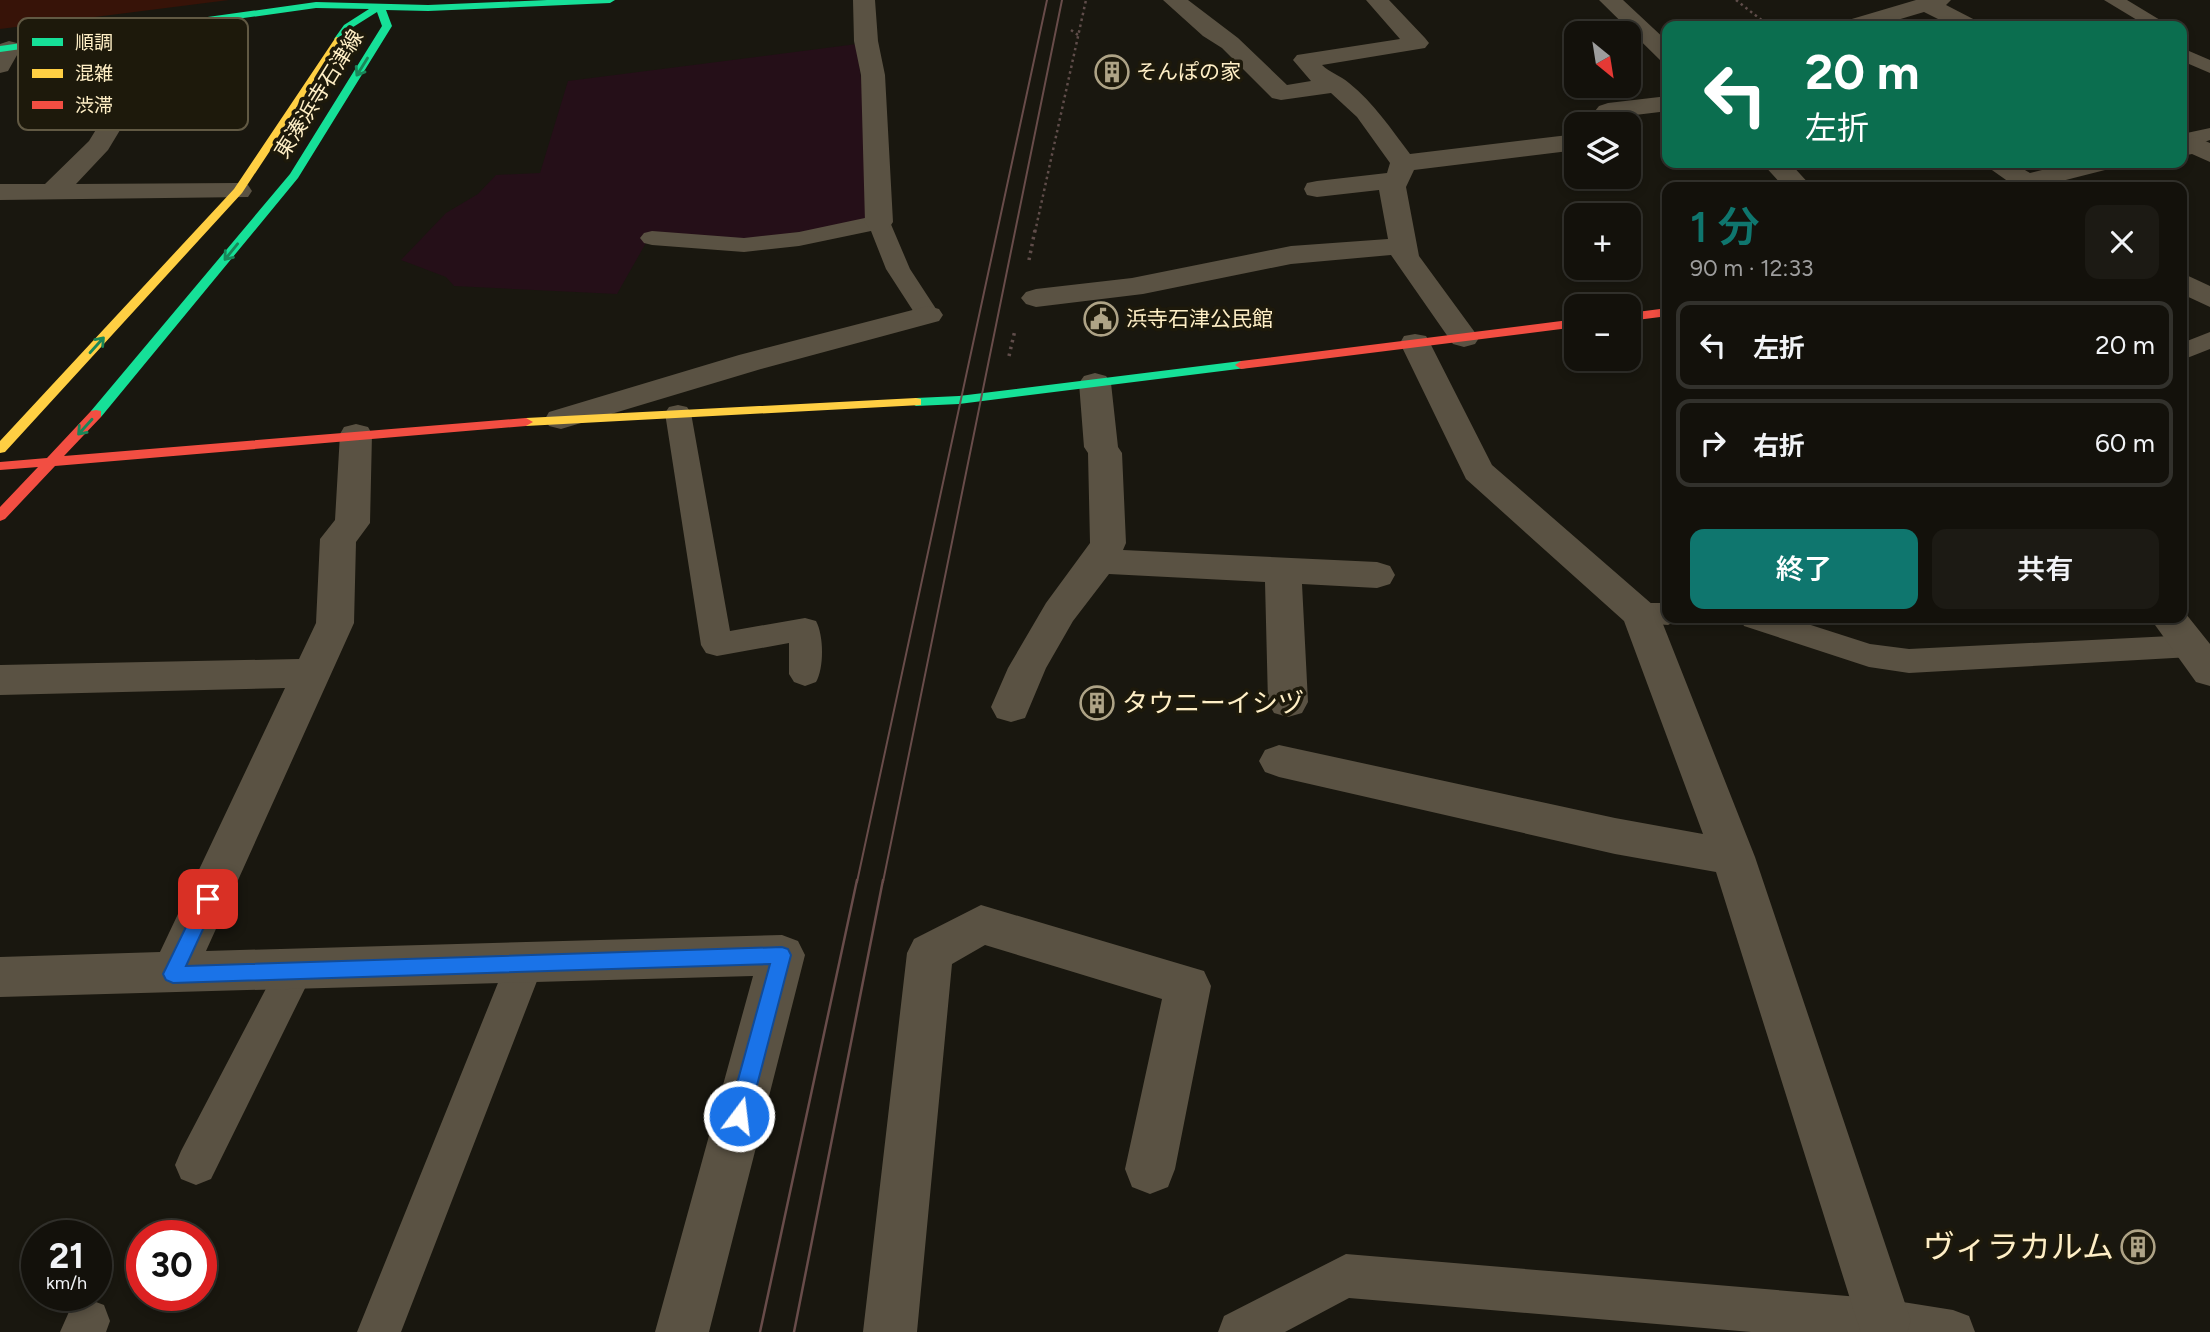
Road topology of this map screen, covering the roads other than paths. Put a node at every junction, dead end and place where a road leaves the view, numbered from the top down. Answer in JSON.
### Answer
{"nodes":[{"id":1,"x":610,"y":0,"type":"edge"},
{"id":2,"x":864,"y":0,"type":"edge"},
{"id":3,"x":1174,"y":0,"type":"edge"},
{"id":4,"x":1377,"y":0,"type":"edge"},
{"id":5,"x":1610,"y":0,"type":"edge"},
{"id":6,"x":2113,"y":0,"type":"edge"},
{"id":7,"x":1934,"y":2,"type":"edge"},
{"id":8,"x":380,"y":6,"type":"junction"},
{"id":9,"x":233,"y":18,"type":"edge"},
{"id":10,"x":1870,"y":21,"type":"edge"},
{"id":11,"x":1962,"y":21,"type":"edge"},
{"id":12,"x":2152,"y":21,"type":"edge"},
{"id":13,"x":1662,"y":49,"type":"edge"},
{"id":14,"x":2187,"y":56,"type":"edge"},
{"id":15,"x":2210,"y":67,"type":"edge"},
{"id":16,"x":1334,"y":85,"type":"junction"},
{"id":17,"x":1662,"y":104,"type":"edge"},
{"id":18,"x":1609,"y":112,"type":"edge"},
{"id":19,"x":107,"y":130,"type":"edge"},
{"id":20,"x":1564,"y":144,"type":"edge"},
{"id":21,"x":1780,"y":168,"type":"edge"},
{"id":22,"x":2003,"y":168,"type":"edge"},
{"id":23,"x":2084,"y":168,"type":"edge"},
{"id":24,"x":1397,"y":172,"type":"junction"},
{"id":25,"x":1794,"y":182,"type":"edge"},
{"id":26,"x":2025,"y":182,"type":"edge"},
{"id":27,"x":2040,"y":182,"type":"edge"},
{"id":28,"x":1317,"y":189,"type":"dead end"},
{"id":29,"x":238,"y":191,"type":"junction"},
{"id":30,"x":0,"y":192,"type":"edge"},
{"id":31,"x":52,"y":192,"type":"junction"},
{"id":32,"x":879,"y":222,"type":"junction"},
{"id":33,"x":652,"y":237,"type":"dead end"},
{"id":34,"x":1401,"y":246,"type":"junction"},
{"id":35,"x":2187,"y":285,"type":"edge"},
{"id":36,"x":1036,"y":298,"type":"dead end"},
{"id":37,"x":2210,"y":298,"type":"edge"},
{"id":38,"x":1662,"y":313,"type":"edge"},
{"id":39,"x":928,"y":315,"type":"joint"},
{"id":40,"x":1641,"y":315,"type":"edge"},
{"id":41,"x":1564,"y":325,"type":"edge"},
{"id":42,"x":1464,"y":338,"type":"junction"},
{"id":43,"x":2210,"y":340,"type":"edge"},
{"id":44,"x":1415,"y":343,"type":"junction"},
{"id":45,"x":2187,"y":350,"type":"edge"},
{"id":46,"x":1095,"y":383,"type":"junction"},
{"id":47,"x":678,"y":413,"type":"junction"},
{"id":48,"x":561,"y":419,"type":"junction"},
{"id":49,"x":356,"y":434,"type":"junction"},
{"id":50,"x":0,"y":449,"type":"edge"},
{"id":51,"x":54,"y":461,"type":"junction"},
{"id":52,"x":0,"y":466,"type":"edge"},
{"id":53,"x":4,"y":508,"type":"edge"},
{"id":54,"x":1099,"y":561,"type":"junction"},
{"id":55,"x":1283,"y":572,"type":"junction"},
{"id":56,"x":1377,"y":575,"type":"dead end"},
{"id":57,"x":1654,"y":614,"type":"edge"},
{"id":58,"x":1770,"y":623,"type":"edge"},
{"id":59,"x":2190,"y":645,"type":"edge"},
{"id":60,"x":314,"y":673,"type":"junction"},
{"id":61,"x":805,"y":674,"type":"dead end"},
{"id":62,"x":0,"y":680,"type":"edge"},
{"id":63,"x":1288,"y":702,"type":"dead end"},
{"id":64,"x":1011,"y":707,"type":"dead end"},
{"id":65,"x":1279,"y":761,"type":"dead end"},
{"id":66,"x":1733,"y":857,"type":"junction"},
{"id":67,"x":526,"y":963,"type":"junction"},
{"id":68,"x":295,"y":970,"type":"junction"},
{"id":69,"x":173,"y":974,"type":"junction"},
{"id":70,"x":0,"y":977,"type":"edge"},
{"id":71,"x":195,"y":1165,"type":"dead end"},
{"id":72,"x":1150,"y":1169,"type":"dead end"},
{"id":73,"x":1884,"y":1321,"type":"junction"},
{"id":74,"x":379,"y":1332,"type":"edge"},
{"id":75,"x":681,"y":1332,"type":"edge"},
{"id":76,"x":890,"y":1332,"type":"edge"},
{"id":77,"x":1240,"y":1332,"type":"edge"},
{"id":78,"x":1953,"y":1332,"type":"edge"}],
"edges":[{"from":1,"to":8,"type":"street"},
{"from":2,"to":32,"type":"street"},
{"from":3,"to":16,"type":"street"},
{"from":4,"to":16,"type":"street"},
{"from":5,"to":13,"type":"street"},
{"from":6,"to":12,"type":"lane"},
{"from":7,"to":10,"type":"street"},
{"from":7,"to":11,"type":"street"},
{"from":8,"to":9,"type":"street"},
{"from":8,"to":29,"type":"street","name":"東湊浜寺石津線"},
{"from":8,"to":51,"type":"street","name":"東湊浜寺石津線","one_way":true},
{"from":14,"to":15,"type":"lane"},
{"from":16,"to":24,"type":"street"},
{"from":17,"to":18,"type":"street"},
{"from":19,"to":31,"type":"street"},
{"from":20,"to":24,"type":"street"},
{"from":21,"to":25,"type":"street"},
{"from":22,"to":26,"type":"street"},
{"from":23,"to":27,"type":"street"},
{"from":24,"to":28,"type":"street"},
{"from":24,"to":34,"type":"street"},
{"from":29,"to":31,"type":"street"},
{"from":50,"to":29,"type":"street","name":"東湊浜寺石津線","one_way":true},
{"from":30,"to":31,"type":"street"},
{"from":32,"to":33,"type":"lane"},
{"from":32,"to":39,"type":"lane"},
{"from":34,"to":36,"type":"street"},
{"from":34,"to":42,"type":"street"},
{"from":35,"to":37,"type":"street"},
{"from":38,"to":40,"type":"street"},
{"from":39,"to":48,"type":"street"},
{"from":41,"to":42,"type":"street"},
{"from":42,"to":44,"type":"street"},
{"from":43,"to":45,"type":"lane"},
{"from":44,"to":46,"type":"street"},
{"from":44,"to":57,"type":"street"},
{"from":46,"to":47,"type":"street"},
{"from":46,"to":54,"type":"street"},
{"from":47,"to":48,"type":"street"},
{"from":47,"to":61,"type":"lane"},
{"from":48,"to":49,"type":"street"},
{"from":49,"to":51,"type":"street"},
{"from":49,"to":60,"type":"street"},
{"from":51,"to":52,"type":"street"},
{"from":51,"to":53,"type":"street","name":"東湊浜寺石津線"},
{"from":54,"to":55,"type":"street"},
{"from":54,"to":64,"type":"street"},
{"from":55,"to":56,"type":"street"},
{"from":55,"to":63,"type":"street"},
{"from":57,"to":66,"type":"street"},
{"from":58,"to":59,"type":"lane"},
{"from":60,"to":62,"type":"street"},
{"from":60,"to":69,"type":"street"},
{"from":65,"to":66,"type":"street"},
{"from":66,"to":73,"type":"street"},
{"from":67,"to":68,"type":"street"},
{"from":67,"to":74,"type":"lane"},
{"from":67,"to":75,"type":"street"},
{"from":68,"to":69,"type":"street"},
{"from":68,"to":71,"type":"lane"},
{"from":69,"to":70,"type":"street"},
{"from":72,"to":76,"type":"street"},
{"from":73,"to":77,"type":"lane"},
{"from":73,"to":78,"type":"lane"}]}
